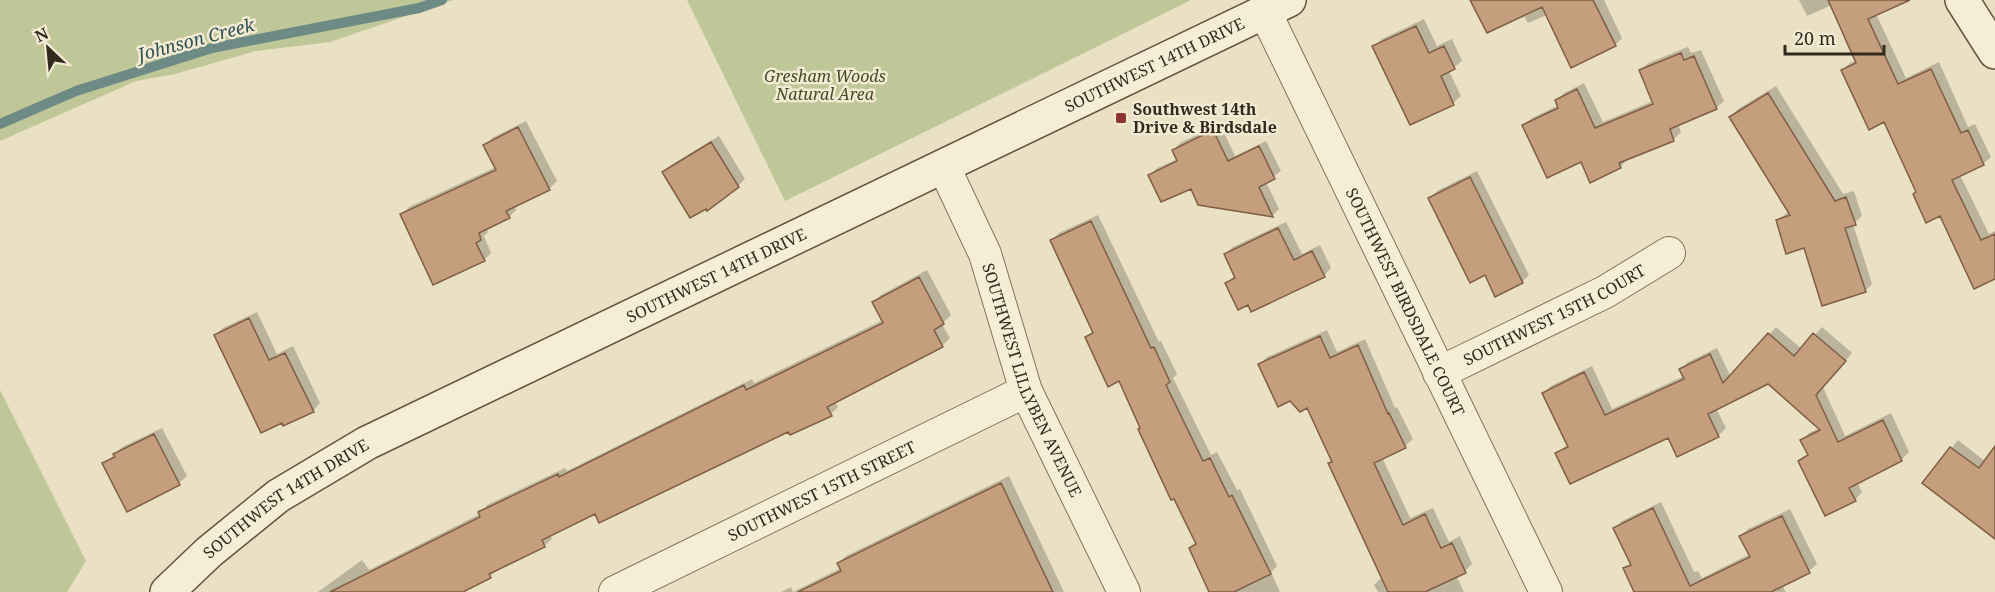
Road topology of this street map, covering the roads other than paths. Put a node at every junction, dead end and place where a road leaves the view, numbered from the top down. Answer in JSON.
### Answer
{"nodes":[{"id":1,"x":1962,"y":0,"type":"edge"},
{"id":2,"x":1277,"y":6,"type":"edge"},
{"id":3,"x":1995,"y":52,"type":"edge"},
{"id":4,"x":944,"y":167,"type":"junction"},
{"id":5,"x":1669,"y":253,"type":"dead end"},
{"id":6,"x":1439,"y":373,"type":"junction"},
{"id":7,"x":1026,"y":391,"type":"junction"},
{"id":8,"x":167,"y":592,"type":"edge"},
{"id":9,"x":615,"y":592,"type":"edge"},
{"id":10,"x":1124,"y":592,"type":"edge"},
{"id":11,"x":1546,"y":592,"type":"edge"}],
"edges":[{"from":1,"to":3,"type":"street"},
{"from":2,"to":4,"type":"street","name":"SOUTHWEST 14TH DRIVE"},
{"from":2,"to":6,"type":"street","name":"SOUTHWEST BIRDSDALE COURT"},
{"from":4,"to":7,"type":"street","name":"SOUTHWEST LILLYBEN AVENUE"},
{"from":4,"to":8,"type":"street","name":"SOUTHWEST 14TH DRIVE"},
{"from":5,"to":6,"type":"street","name":"SOUTHWEST 15TH COURT"},
{"from":6,"to":11,"type":"street","name":"SOUTHWEST BIRDSDALE COURT"},
{"from":7,"to":9,"type":"street","name":"SOUTHWEST 15TH STREET"},
{"from":7,"to":10,"type":"street","name":"SOUTHWEST LILLYBEN AVENUE"}]}
